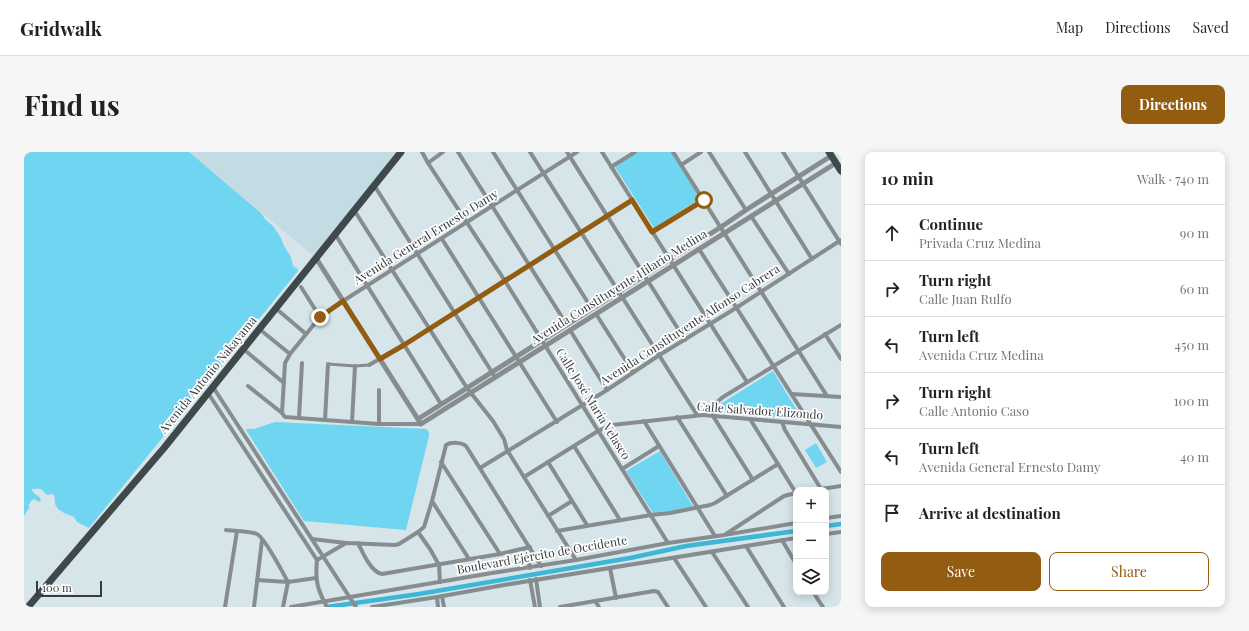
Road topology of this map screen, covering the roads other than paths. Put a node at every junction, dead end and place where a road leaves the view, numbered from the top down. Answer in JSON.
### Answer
{"nodes":[{"id":1,"x":401,"y":152,"type":"edge"},
{"id":2,"x":422,"y":152,"type":"edge"},
{"id":3,"x":444,"y":152,"type":"edge"},
{"id":4,"x":458,"y":152,"type":"edge"},
{"id":5,"x":494,"y":152,"type":"edge"},
{"id":6,"x":530,"y":152,"type":"edge"},
{"id":7,"x":567,"y":152,"type":"edge"},
{"id":8,"x":577,"y":152,"type":"edge"},
{"id":9,"x":602,"y":152,"type":"edge"},
{"id":10,"x":635,"y":152,"type":"edge"},
{"id":11,"x":673,"y":152,"type":"edge"},
{"id":12,"x":702,"y":152,"type":"edge"},
{"id":13,"x":709,"y":152,"type":"edge"},
{"id":14,"x":745,"y":152,"type":"edge"},
{"id":15,"x":783,"y":152,"type":"edge"},
{"id":16,"x":830,"y":154,"type":"edge"},
{"id":17,"x":570,"y":157,"type":"junction"},
{"id":18,"x":428,"y":163,"type":"junction"},
{"id":19,"x":836,"y":163,"type":"junction"},
{"id":20,"x":682,"y":165,"type":"junction"},
{"id":21,"x":611,"y":167,"type":"junction"},
{"id":22,"x":841,"y":171,"type":"edge"},
{"id":23,"x":544,"y":174,"type":"junction"},
{"id":24,"x":798,"y":177,"type":"junction"},
{"id":25,"x":803,"y":184,"type":"junction"},
{"id":26,"x":374,"y":185,"type":"junction"},
{"id":27,"x":518,"y":191,"type":"junction"},
{"id":28,"x":772,"y":194,"type":"junction"},
{"id":29,"x":632,"y":200,"type":"junction"},
{"id":30,"x":704,"y":200,"type":"junction"},
{"id":31,"x":776,"y":201,"type":"junction"},
{"id":32,"x":492,"y":207,"type":"junction"},
{"id":33,"x":354,"y":209,"type":"junction"},
{"id":34,"x":746,"y":210,"type":"junction"},
{"id":35,"x":607,"y":216,"type":"junction"},
{"id":36,"x":751,"y":216,"type":"junction"},
{"id":37,"x":467,"y":223,"type":"junction"},
{"id":38,"x":721,"y":227,"type":"junction"},
{"id":39,"x":652,"y":232,"type":"junction"},
{"id":40,"x":581,"y":233,"type":"junction"},
{"id":41,"x":725,"y":233,"type":"junction"},
{"id":42,"x":335,"y":234,"type":"junction"},
{"id":43,"x":442,"y":239,"type":"junction"},
{"id":44,"x":840,"y":242,"type":"edge"},
{"id":45,"x":555,"y":249,"type":"junction"},
{"id":46,"x":699,"y":249,"type":"junction"},
{"id":47,"x":418,"y":254,"type":"junction"},
{"id":48,"x":316,"y":258,"type":"junction"},
{"id":49,"x":812,"y":259,"type":"junction"},
{"id":50,"x":670,"y":260,"type":"junction"},
{"id":51,"x":674,"y":265,"type":"junction"},
{"id":52,"x":529,"y":266,"type":"junction"},
{"id":53,"x":392,"y":270,"type":"junction"},
{"id":54,"x":788,"y":274,"type":"junction"},
{"id":55,"x":645,"y":275,"type":"junction"},
{"id":56,"x":504,"y":281,"type":"junction"},
{"id":57,"x":649,"y":281,"type":"junction"},
{"id":58,"x":367,"y":286,"type":"junction"},
{"id":59,"x":301,"y":287,"type":"dead end"},
{"id":60,"x":618,"y":292,"type":"junction"},
{"id":61,"x":762,"y":292,"type":"junction"},
{"id":62,"x":479,"y":298,"type":"junction"},
{"id":63,"x":622,"y":298,"type":"junction"},
{"id":64,"x":343,"y":301,"type":"junction"},
{"id":65,"x":736,"y":308,"type":"junction"},
{"id":66,"x":592,"y":309,"type":"junction"},
{"id":67,"x":279,"y":311,"type":"dead end"},
{"id":68,"x":454,"y":313,"type":"junction"},
{"id":69,"x":596,"y":314,"type":"junction"},
{"id":70,"x":320,"y":317,"type":"junction"},
{"id":71,"x":710,"y":324,"type":"junction"},
{"id":72,"x":567,"y":325,"type":"junction"},
{"id":73,"x":841,"y":325,"type":"edge"},
{"id":74,"x":430,"y":329,"type":"junction"},
{"id":75,"x":570,"y":330,"type":"junction"},
{"id":76,"x":263,"y":332,"type":"dead end"},
{"id":77,"x":306,"y":334,"type":"junction"},
{"id":78,"x":825,"y":334,"type":"junction"},
{"id":79,"x":685,"y":340,"type":"junction"},
{"id":80,"x":542,"y":341,"type":"junction"},
{"id":81,"x":404,"y":345,"type":"junction"},
{"id":82,"x":545,"y":346,"type":"junction"},
{"id":83,"x":799,"y":350,"type":"junction"},
{"id":84,"x":247,"y":352,"type":"dead end"},
{"id":85,"x":290,"y":354,"type":"junction"},
{"id":86,"x":658,"y":356,"type":"junction"},
{"id":87,"x":516,"y":357,"type":"junction"},
{"id":88,"x":380,"y":359,"type":"junction"},
{"id":89,"x":841,"y":359,"type":"edge"},
{"id":90,"x":302,"y":362,"type":"dead end"},
{"id":91,"x":519,"y":362,"type":"junction"},
{"id":92,"x":328,"y":364,"type":"joint"},
{"id":93,"x":369,"y":365,"type":"joint"},
{"id":94,"x":355,"y":366,"type":"junction"},
{"id":95,"x":774,"y":366,"type":"junction"},
{"id":96,"x":492,"y":372,"type":"junction"},
{"id":97,"x":633,"y":372,"type":"junction"},
{"id":98,"x":495,"y":377,"type":"junction"},
{"id":99,"x":747,"y":382,"type":"junction"},
{"id":100,"x":284,"y":383,"type":"junction"},
{"id":101,"x":248,"y":386,"type":"dead end"},
{"id":102,"x":213,"y":387,"type":"junction"},
{"id":103,"x":467,"y":388,"type":"junction"},
{"id":104,"x":379,"y":390,"type":"dead end"},
{"id":105,"x":607,"y":390,"type":"junction"},
{"id":106,"x":208,"y":393,"type":"junction"},
{"id":107,"x":470,"y":393,"type":"junction"},
{"id":108,"x":792,"y":394,"type":"junction"},
{"id":109,"x":827,"y":396,"type":"junction"},
{"id":110,"x":841,"y":397,"type":"edge"},
{"id":111,"x":441,"y":404,"type":"junction"},
{"id":112,"x":582,"y":406,"type":"junction"},
{"id":113,"x":282,"y":413,"type":"junction"},
{"id":114,"x":696,"y":415,"type":"junction"},
{"id":115,"x":713,"y":416,"type":"junction"},
{"id":116,"x":677,"y":417,"type":"junction"},
{"id":117,"x":300,"y":418,"type":"junction"},
{"id":118,"x":418,"y":419,"type":"junction"},
{"id":119,"x":750,"y":419,"type":"junction"},
{"id":120,"x":325,"y":420,"type":"junction"},
{"id":121,"x":644,"y":421,"type":"junction"},
{"id":122,"x":352,"y":422,"type":"junction"},
{"id":123,"x":557,"y":422,"type":"junction"},
{"id":124,"x":782,"y":422,"type":"junction"},
{"id":125,"x":379,"y":424,"type":"junction"},
{"id":126,"x":421,"y":424,"type":"junction"},
{"id":127,"x":412,"y":425,"type":"junction"},
{"id":128,"x":811,"y":425,"type":"junction"},
{"id":129,"x":841,"y":427,"type":"edge"},
{"id":130,"x":598,"y":431,"type":"junction"},
{"id":131,"x":574,"y":446,"type":"junction"},
{"id":132,"x":660,"y":446,"type":"junction"},
{"id":133,"x":507,"y":450,"type":"junction"},
{"id":134,"x":441,"y":462,"type":"junction"},
{"id":135,"x":548,"y":462,"type":"junction"},
{"id":136,"x":778,"y":464,"type":"junction"},
{"id":137,"x":480,"y":468,"type":"junction"},
{"id":138,"x":622,"y":469,"type":"junction"},
{"id":139,"x":841,"y":472,"type":"edge"},
{"id":140,"x":524,"y":477,"type":"junction"},
{"id":141,"x":753,"y":480,"type":"junction"},
{"id":142,"x":841,"y":486,"type":"edge"},
{"id":143,"x":819,"y":487,"type":"edge"},
{"id":144,"x":793,"y":488,"type":"edge"},
{"id":145,"x":829,"y":488,"type":"edge"},
{"id":146,"x":793,"y":494,"type":"edge"},
{"id":147,"x":726,"y":496,"type":"junction"},
{"id":148,"x":432,"y":501,"type":"junction"},
{"id":149,"x":572,"y":501,"type":"junction"},
{"id":150,"x":697,"y":507,"type":"junction"},
{"id":151,"x":651,"y":515,"type":"junction"},
{"id":152,"x":548,"y":516,"type":"junction"},
{"id":153,"x":841,"y":516,"type":"edge"},
{"id":154,"x":829,"y":518,"type":"edge"},
{"id":155,"x":620,"y":520,"type":"junction"},
{"id":156,"x":793,"y":524,"type":"edge"},
{"id":157,"x":587,"y":525,"type":"junction"},
{"id":158,"x":226,"y":530,"type":"dead end"},
{"id":159,"x":237,"y":531,"type":"junction"},
{"id":160,"x":557,"y":531,"type":"junction"},
{"id":161,"x":418,"y":532,"type":"junction"},
{"id":162,"x":841,"y":532,"type":"edge"},
{"id":163,"x":829,"y":534,"type":"edge"},
{"id":164,"x":715,"y":536,"type":"junction"},
{"id":165,"x":724,"y":536,"type":"junction"},
{"id":166,"x":793,"y":538,"type":"edge"},
{"id":167,"x":312,"y":539,"type":"junction"},
{"id":168,"x":262,"y":540,"type":"junction"},
{"id":169,"x":782,"y":540,"type":"junction"},
{"id":170,"x":346,"y":543,"type":"junction"},
{"id":171,"x":668,"y":543,"type":"junction"},
{"id":172,"x":358,"y":544,"type":"junction"},
{"id":173,"x":746,"y":546,"type":"junction"},
{"id":174,"x":528,"y":548,"type":"junction"},
{"id":175,"x":712,"y":552,"type":"junction"},
{"id":176,"x":500,"y":554,"type":"junction"},
{"id":177,"x":323,"y":556,"type":"junction"},
{"id":178,"x":674,"y":558,"type":"junction"},
{"id":179,"x":469,"y":559,"type":"junction"},
{"id":180,"x":793,"y":559,"type":"edge"},
{"id":181,"x":317,"y":560,"type":"junction"},
{"id":182,"x":576,"y":560,"type":"junction"},
{"id":183,"x":438,"y":565,"type":"junction"},
{"id":184,"x":541,"y":566,"type":"junction"},
{"id":185,"x":530,"y":568,"type":"junction"},
{"id":186,"x":610,"y":568,"type":"junction"},
{"id":187,"x":316,"y":578,"type":"junction"},
{"id":188,"x":536,"y":579,"type":"junction"},
{"id":189,"x":257,"y":580,"type":"junction"},
{"id":190,"x":530,"y":580,"type":"junction"},
{"id":191,"x":288,"y":582,"type":"junction"},
{"id":192,"x":440,"y":582,"type":"junction"},
{"id":193,"x":815,"y":595,"type":"edge"},
{"id":194,"x":442,"y":596,"type":"junction"},
{"id":195,"x":437,"y":597,"type":"junction"},
{"id":196,"x":351,"y":598,"type":"junction"},
{"id":197,"x":616,"y":598,"type":"junction"},
{"id":198,"x":595,"y":601,"type":"junction"},
{"id":199,"x":326,"y":604,"type":"edge"},
{"id":200,"x":28,"y":607,"type":"edge"},
{"id":201,"x":225,"y":607,"type":"edge"},
{"id":202,"x":254,"y":607,"type":"edge"},
{"id":203,"x":283,"y":607,"type":"edge"},
{"id":204,"x":291,"y":607,"type":"edge"},
{"id":205,"x":356,"y":607,"type":"edge"},
{"id":206,"x":372,"y":607,"type":"edge"},
{"id":207,"x":438,"y":607,"type":"edge"},
{"id":208,"x":444,"y":607,"type":"edge"},
{"id":209,"x":535,"y":607,"type":"edge"},
{"id":210,"x":540,"y":607,"type":"edge"},
{"id":211,"x":563,"y":607,"type":"edge"},
{"id":212,"x":599,"y":607,"type":"edge"},
{"id":213,"x":668,"y":607,"type":"edge"},
{"id":214,"x":706,"y":607,"type":"edge"},
{"id":215,"x":748,"y":607,"type":"edge"},
{"id":216,"x":784,"y":607,"type":"edge"},
{"id":217,"x":823,"y":607,"type":"edge"}],
"edges":[{"from":1,"to":26,"type":"main road","name":"Avenida Antonio Nakayama"},
{"from":2,"to":18,"type":"street","name":"Calle José María Velasco"},
{"from":3,"to":18,"type":"street"},
{"from":4,"to":32,"type":"street"},
{"from":5,"to":27,"type":"street"},
{"from":6,"to":23,"type":"street"},
{"from":7,"to":17,"type":"street"},
{"from":8,"to":17,"type":"street","name":"Avenida General Ernesto Damy"},
{"from":9,"to":21,"type":"street"},
{"from":10,"to":21,"type":"street"},
{"from":11,"to":20,"type":"street"},
{"from":12,"to":20,"type":"street"},
{"from":13,"to":34,"type":"street"},
{"from":14,"to":28,"type":"street"},
{"from":15,"to":24,"type":"street"},
{"from":16,"to":19,"type":"main road"},
{"from":16,"to":24,"type":"street","name":"Avenida Constituyente Hilario Medina"},
{"from":17,"to":23,"type":"street","name":"Avenida General Ernesto Damy"},
{"from":17,"to":35,"type":"street"},
{"from":18,"to":37,"type":"street","name":"Calle José María Velasco"},
{"from":19,"to":22,"type":"main road"},
{"from":19,"to":25,"type":"street","name":"Avenida Constituyente Hilario Medina"},
{"from":20,"to":30,"type":"street"},
{"from":21,"to":29,"type":"street"},
{"from":23,"to":27,"type":"street","name":"Avenida General Ernesto Damy"},
{"from":23,"to":40,"type":"street"},
{"from":24,"to":25,"type":"street"},
{"from":24,"to":28,"type":"street","name":"Avenida Constituyente Hilario Medina"},
{"from":25,"to":31,"type":"street","name":"Avenida Constituyente Hilario Medina"},
{"from":25,"to":44,"type":"street"},
{"from":26,"to":33,"type":"main road","name":"Avenida Antonio Nakayama"},
{"from":26,"to":47,"type":"street"},
{"from":27,"to":32,"type":"street","name":"Avenida General Ernesto Damy"},
{"from":27,"to":45,"type":"street"},
{"from":28,"to":31,"type":"street"},
{"from":28,"to":34,"type":"street","name":"Avenida Constituyente Hilario Medina"},
{"from":29,"to":35,"type":"street"},
{"from":29,"to":39,"type":"street"},
{"from":30,"to":38,"type":"street"},
{"from":30,"to":39,"type":"street"},
{"from":31,"to":36,"type":"street","name":"Avenida Constituyente Hilario Medina"},
{"from":31,"to":49,"type":"street"},
{"from":32,"to":37,"type":"street","name":"Avenida General Ernesto Damy"},
{"from":32,"to":52,"type":"street"},
{"from":33,"to":42,"type":"main road","name":"Avenida Antonio Nakayama"},
{"from":33,"to":53,"type":"street"},
{"from":34,"to":38,"type":"street","name":"Avenida Constituyente Hilario Medina"},
{"from":35,"to":40,"type":"street"},
{"from":35,"to":55,"type":"street"},
{"from":36,"to":41,"type":"street","name":"Avenida Constituyente Hilario Medina"},
{"from":36,"to":54,"type":"street"},
{"from":37,"to":43,"type":"street","name":"Avenida General Ernesto Damy"},
{"from":37,"to":56,"type":"street","name":"Calle José María Velasco"},
{"from":38,"to":41,"type":"street"},
{"from":38,"to":50,"type":"street","name":"Avenida Constituyente Hilario Medina"},
{"from":39,"to":50,"type":"street"},
{"from":40,"to":45,"type":"street"},
{"from":40,"to":60,"type":"street"},
{"from":41,"to":46,"type":"street","name":"Avenida Constituyente Hilario Medina"},
{"from":41,"to":61,"type":"street"},
{"from":42,"to":48,"type":"main road","name":"Avenida Antonio Nakayama"},
{"from":42,"to":58,"type":"street"},
{"from":43,"to":47,"type":"street","name":"Avenida General Ernesto Damy"},
{"from":43,"to":62,"type":"street"},
{"from":44,"to":49,"type":"street","name":"Avenida Constituyente Alfonso Cabrera"},
{"from":45,"to":52,"type":"street"},
{"from":45,"to":66,"type":"street"},
{"from":46,"to":51,"type":"street","name":"Avenida Constituyente Hilario Medina"},
{"from":46,"to":65,"type":"street"},
{"from":47,"to":53,"type":"street","name":"Avenida General Ernesto Damy"},
{"from":47,"to":68,"type":"street"},
{"from":48,"to":64,"type":"street"},
{"from":48,"to":102,"type":"main road","name":"Avenida Antonio Nakayama"},
{"from":49,"to":54,"type":"street","name":"Avenida Constituyente Alfonso Cabrera"},
{"from":50,"to":51,"type":"street"},
{"from":50,"to":55,"type":"street","name":"Avenida Constituyente Hilario Medina"},
{"from":51,"to":57,"type":"street","name":"Avenida Constituyente Hilario Medina"},
{"from":51,"to":71,"type":"street"},
{"from":52,"to":56,"type":"street"},
{"from":52,"to":72,"type":"street"},
{"from":53,"to":58,"type":"street","name":"Avenida General Ernesto Damy"},
{"from":53,"to":74,"type":"street"},
{"from":54,"to":61,"type":"street","name":"Avenida Constituyente Alfonso Cabrera"},
{"from":55,"to":57,"type":"street"},
{"from":55,"to":60,"type":"street","name":"Avenida Constituyente Hilario Medina"},
{"from":56,"to":62,"type":"street"},
{"from":56,"to":80,"type":"street","name":"Calle José María Velasco"},
{"from":57,"to":63,"type":"street","name":"Avenida Constituyente Hilario Medina"},
{"from":57,"to":79,"type":"street"},
{"from":58,"to":64,"type":"street","name":"Avenida General Ernesto Damy"},
{"from":58,"to":81,"type":"street"},
{"from":59,"to":70,"type":"street"},
{"from":60,"to":63,"type":"street"},
{"from":60,"to":66,"type":"street","name":"Avenida Constituyente Hilario Medina"},
{"from":61,"to":65,"type":"street","name":"Avenida Constituyente Alfonso Cabrera"},
{"from":61,"to":83,"type":"street"},
{"from":62,"to":68,"type":"street"},
{"from":62,"to":87,"type":"street"},
{"from":63,"to":69,"type":"street","name":"Avenida Constituyente Hilario Medina"},
{"from":63,"to":86,"type":"street"},
{"from":64,"to":70,"type":"street","name":"Avenida General Ernesto Damy"},
{"from":64,"to":88,"type":"street"},
{"from":65,"to":71,"type":"street","name":"Avenida Constituyente Alfonso Cabrera"},
{"from":65,"to":95,"type":"street"},
{"from":66,"to":72,"type":"street","name":"Avenida Constituyente Hilario Medina"},
{"from":67,"to":77,"type":"street"},
{"from":68,"to":74,"type":"street"},
{"from":68,"to":96,"type":"street"},
{"from":69,"to":75,"type":"street","name":"Avenida Constituyente Hilario Medina"},
{"from":69,"to":97,"type":"street"},
{"from":70,"to":77,"type":"street","name":"Avenida General Ernesto Damy"},
{"from":71,"to":79,"type":"street","name":"Avenida Constituyente Alfonso Cabrera"},
{"from":71,"to":99,"type":"street"},
{"from":72,"to":80,"type":"street","name":"Avenida Constituyente Hilario Medina"},
{"from":73,"to":78,"type":"street"},
{"from":74,"to":81,"type":"street"},
{"from":74,"to":103,"type":"street"},
{"from":75,"to":82,"type":"street","name":"Avenida Constituyente Hilario Medina"},
{"from":75,"to":105,"type":"street"},
{"from":76,"to":85,"type":"street"},
{"from":77,"to":85,"type":"street","name":"Avenida General Ernesto Damy"},
{"from":78,"to":83,"type":"street"},
{"from":78,"to":89,"type":"street"},
{"from":79,"to":86,"type":"street","name":"Avenida Constituyente Alfonso Cabrera"},
{"from":80,"to":82,"type":"street","name":"Calle José María Velasco"},
{"from":80,"to":87,"type":"street","name":"Avenida Constituyente Hilario Medina"},
{"from":81,"to":88,"type":"street"},
{"from":81,"to":111,"type":"street"},
{"from":82,"to":91,"type":"street","name":"Avenida Constituyente Hilario Medina"},
{"from":82,"to":112,"type":"street","name":"Calle José María Velasco"},
{"from":83,"to":95,"type":"street"},
{"from":83,"to":109,"type":"street"},
{"from":84,"to":100,"type":"street"},
{"from":85,"to":100,"type":"street","name":"Avenida General Ernesto Damy"},
{"from":86,"to":97,"type":"street","name":"Avenida Constituyente Alfonso Cabrera"},
{"from":86,"to":114,"type":"street"},
{"from":87,"to":91,"type":"street"},
{"from":87,"to":96,"type":"street","name":"Avenida Constituyente Hilario Medina"},
{"from":88,"to":93,"type":"street"},
{"from":88,"to":118,"type":"street"},
{"from":90,"to":117,"type":"street"},
{"from":91,"to":98,"type":"street","name":"Avenida Constituyente Hilario Medina"},
{"from":91,"to":123,"type":"street"},
{"from":92,"to":94,"type":"street"},
{"from":92,"to":120,"type":"street"},
{"from":93,"to":94,"type":"street"},
{"from":94,"to":122,"type":"street"},
{"from":95,"to":99,"type":"street"},
{"from":95,"to":108,"type":"street"},
{"from":96,"to":98,"type":"street"},
{"from":96,"to":103,"type":"street","name":"Avenida Constituyente Hilario Medina"},
{"from":97,"to":105,"type":"street","name":"Avenida Constituyente Alfonso Cabrera"},
{"from":98,"to":107,"type":"street","name":"Avenida Constituyente Hilario Medina"},
{"from":99,"to":115,"type":"street"},
{"from":100,"to":113,"type":"street","name":"Avenida General Ernesto Damy"},
{"from":101,"to":113,"type":"street"},
{"from":102,"to":106,"type":"main road","name":"Avenida Antonio Nakayama"},
{"from":102,"to":167,"type":"street"},
{"from":103,"to":107,"type":"street"},
{"from":103,"to":111,"type":"street","name":"Avenida Constituyente Hilario Medina"},
{"from":104,"to":125,"type":"street"},
{"from":105,"to":112,"type":"street","name":"Avenida Constituyente Alfonso Cabrera"},
{"from":106,"to":181,"type":"street"},
{"from":106,"to":200,"type":"main road","name":"Avenida Antonio Nakayama"},
{"from":107,"to":126,"type":"street","name":"Avenida Constituyente Hilario Medina"},
{"from":107,"to":133,"type":"street"},
{"from":108,"to":109,"type":"street"},
{"from":108,"to":128,"type":"street"},
{"from":109,"to":110,"type":"street"},
{"from":111,"to":118,"type":"street","name":"Avenida Constituyente Hilario Medina"},
{"from":112,"to":123,"type":"street","name":"Avenida Constituyente Alfonso Cabrera"},
{"from":112,"to":130,"type":"street","name":"Calle José María Velasco"},
{"from":113,"to":117,"type":"street","name":"Avenida Constituyente Hilario Medina"},
{"from":114,"to":115,"type":"street","name":"Calle Salvador Elizondo"},
{"from":114,"to":116,"type":"street","name":"Calle Salvador Elizondo"},
{"from":115,"to":119,"type":"street","name":"Calle Salvador Elizondo"},
{"from":115,"to":141,"type":"street"},
{"from":116,"to":121,"type":"street","name":"Calle Salvador Elizondo"},
{"from":116,"to":147,"type":"street"},
{"from":117,"to":120,"type":"street","name":"Avenida Constituyente Hilario Medina"},
{"from":118,"to":126,"type":"street"},
{"from":118,"to":127,"type":"street","name":"Avenida Constituyente Hilario Medina"},
{"from":119,"to":124,"type":"street","name":"Calle Salvador Elizondo"},
{"from":119,"to":136,"type":"street"},
{"from":120,"to":122,"type":"street","name":"Avenida Constituyente Hilario Medina"},
{"from":121,"to":130,"type":"street","name":"Calle Salvador Elizondo"},
{"from":121,"to":132,"type":"street"},
{"from":122,"to":125,"type":"street","name":"Avenida Constituyente Hilario Medina"},
{"from":123,"to":133,"type":"street","name":"Avenida Constituyente Alfonso Cabrera"},
{"from":124,"to":128,"type":"street","name":"Calle Salvador Elizondo"},
{"from":124,"to":143,"type":"street"},
{"from":125,"to":127,"type":"street","name":"Avenida Constituyente Hilario Medina"},
{"from":126,"to":127,"type":"street","name":"Avenida Constituyente Hilario Medina"},
{"from":128,"to":129,"type":"street","name":"Calle Salvador Elizondo"},
{"from":128,"to":139,"type":"street"},
{"from":130,"to":131,"type":"street","name":"Calle Salvador Elizondo"},
{"from":130,"to":138,"type":"street","name":"Calle José María Velasco"},
{"from":131,"to":135,"type":"street","name":"Calle Salvador Elizondo"},
{"from":131,"to":155,"type":"street"},
{"from":132,"to":138,"type":"street"},
{"from":132,"to":150,"type":"street"},
{"from":133,"to":137,"type":"street","name":"Avenida Constituyente Alfonso Cabrera"},
{"from":133,"to":140,"type":"street"},
{"from":134,"to":137,"type":"street"},
{"from":134,"to":148,"type":"street"},
{"from":134,"to":176,"type":"street"},
{"from":135,"to":140,"type":"street","name":"Calle Salvador Elizondo"},
{"from":135,"to":149,"type":"street"},
{"from":136,"to":141,"type":"street"},
{"from":136,"to":144,"type":"street"},
{"from":137,"to":174,"type":"street"},
{"from":138,"to":151,"type":"street","name":"Calle José María Velasco"},
{"from":140,"to":152,"type":"street"},
{"from":141,"to":147,"type":"street"},
{"from":142,"to":145,"type":"street"},
{"from":146,"to":165,"type":"street"},
{"from":147,"to":150,"type":"street"},
{"from":148,"to":161,"type":"street"},
{"from":148,"to":179,"type":"street"},
{"from":149,"to":152,"type":"street"},
{"from":149,"to":157,"type":"street"},
{"from":150,"to":151,"type":"street"},
{"from":150,"to":164,"type":"street"},
{"from":151,"to":155,"type":"street"},
{"from":151,"to":171,"type":"street","name":"Calle José María Velasco"},
{"from":152,"to":160,"type":"street"},
{"from":153,"to":154,"type":"street"},
{"from":155,"to":157,"type":"street"},
{"from":156,"to":165,"type":"street","name":"Boulevard Ejército de Occidente"},
{"from":157,"to":160,"type":"street"},
{"from":158,"to":159,"type":"street"},
{"from":159,"to":168,"type":"street"},
{"from":159,"to":201,"type":"street"},
{"from":160,"to":182,"type":"street"},
{"from":161,"to":172,"type":"street"},
{"from":161,"to":183,"type":"street"},
{"from":162,"to":163,"type":"street"},
{"from":164,"to":165,"type":"street","name":"Boulevard Ejército de Occidente"},
{"from":164,"to":171,"type":"street","name":"Boulevard Ejército de Occidente"},
{"from":166,"to":169,"type":"street","name":"Boulevard Ejército de Occidente"},
{"from":167,"to":170,"type":"street"},
{"from":167,"to":177,"type":"street"},
{"from":168,"to":189,"type":"street"},
{"from":168,"to":191,"type":"street"},
{"from":169,"to":173,"type":"street","name":"Boulevard Ejército de Occidente"},
{"from":169,"to":180,"type":"street"},
{"from":170,"to":172,"type":"street"},
{"from":170,"to":177,"type":"street"},
{"from":171,"to":182,"type":"street","name":"Boulevard Ejército de Occidente"},
{"from":172,"to":183,"type":"street"},
{"from":173,"to":175,"type":"street","name":"Boulevard Ejército de Occidente"},
{"from":173,"to":216,"type":"street"},
{"from":174,"to":176,"type":"street"},
{"from":174,"to":184,"type":"street"},
{"from":174,"to":185,"type":"street"},
{"from":175,"to":178,"type":"street","name":"Boulevard Ejército de Occidente"},
{"from":175,"to":215,"type":"street"},
{"from":176,"to":179,"type":"street"},
{"from":177,"to":181,"type":"street"},
{"from":177,"to":196,"type":"street"},
{"from":178,"to":186,"type":"street","name":"Boulevard Ejército de Occidente"},
{"from":178,"to":214,"type":"street"},
{"from":179,"to":183,"type":"street"},
{"from":181,"to":187,"type":"street"},
{"from":182,"to":184,"type":"street","name":"Boulevard Ejército de Occidente"},
{"from":183,"to":192,"type":"street"},
{"from":184,"to":185,"type":"street","name":"Boulevard Ejército de Occidente"},
{"from":185,"to":192,"type":"street","name":"Boulevard Ejército de Occidente"},
{"from":186,"to":188,"type":"street","name":"Boulevard Ejército de Occidente"},
{"from":186,"to":197,"type":"street"},
{"from":187,"to":191,"type":"street"},
{"from":187,"to":199,"type":"street"},
{"from":188,"to":190,"type":"street","name":"Boulevard Ejército de Occidente"},
{"from":188,"to":210,"type":"street"},
{"from":189,"to":191,"type":"street"},
{"from":189,"to":202,"type":"street"},
{"from":190,"to":194,"type":"street","name":"Boulevard Ejército de Occidente"},
{"from":190,"to":209,"type":"street"},
{"from":191,"to":203,"type":"street"},
{"from":192,"to":196,"type":"street","name":"Boulevard Ejército de Occidente"},
{"from":193,"to":217,"type":"street"},
{"from":194,"to":195,"type":"street","name":"Boulevard Ejército de Occidente"},
{"from":194,"to":208,"type":"street"},
{"from":195,"to":206,"type":"street","name":"Boulevard Ejército de Occidente"},
{"from":195,"to":207,"type":"street"},
{"from":196,"to":199,"type":"street","name":"Boulevard Ejército de Occidente"},
{"from":196,"to":205,"type":"street"},
{"from":197,"to":198,"type":"street"},
{"from":197,"to":213,"type":"street"},
{"from":198,"to":211,"type":"street"},
{"from":198,"to":212,"type":"street"},
{"from":199,"to":204,"type":"street","name":"Boulevard Ejército de Occidente"}]}
